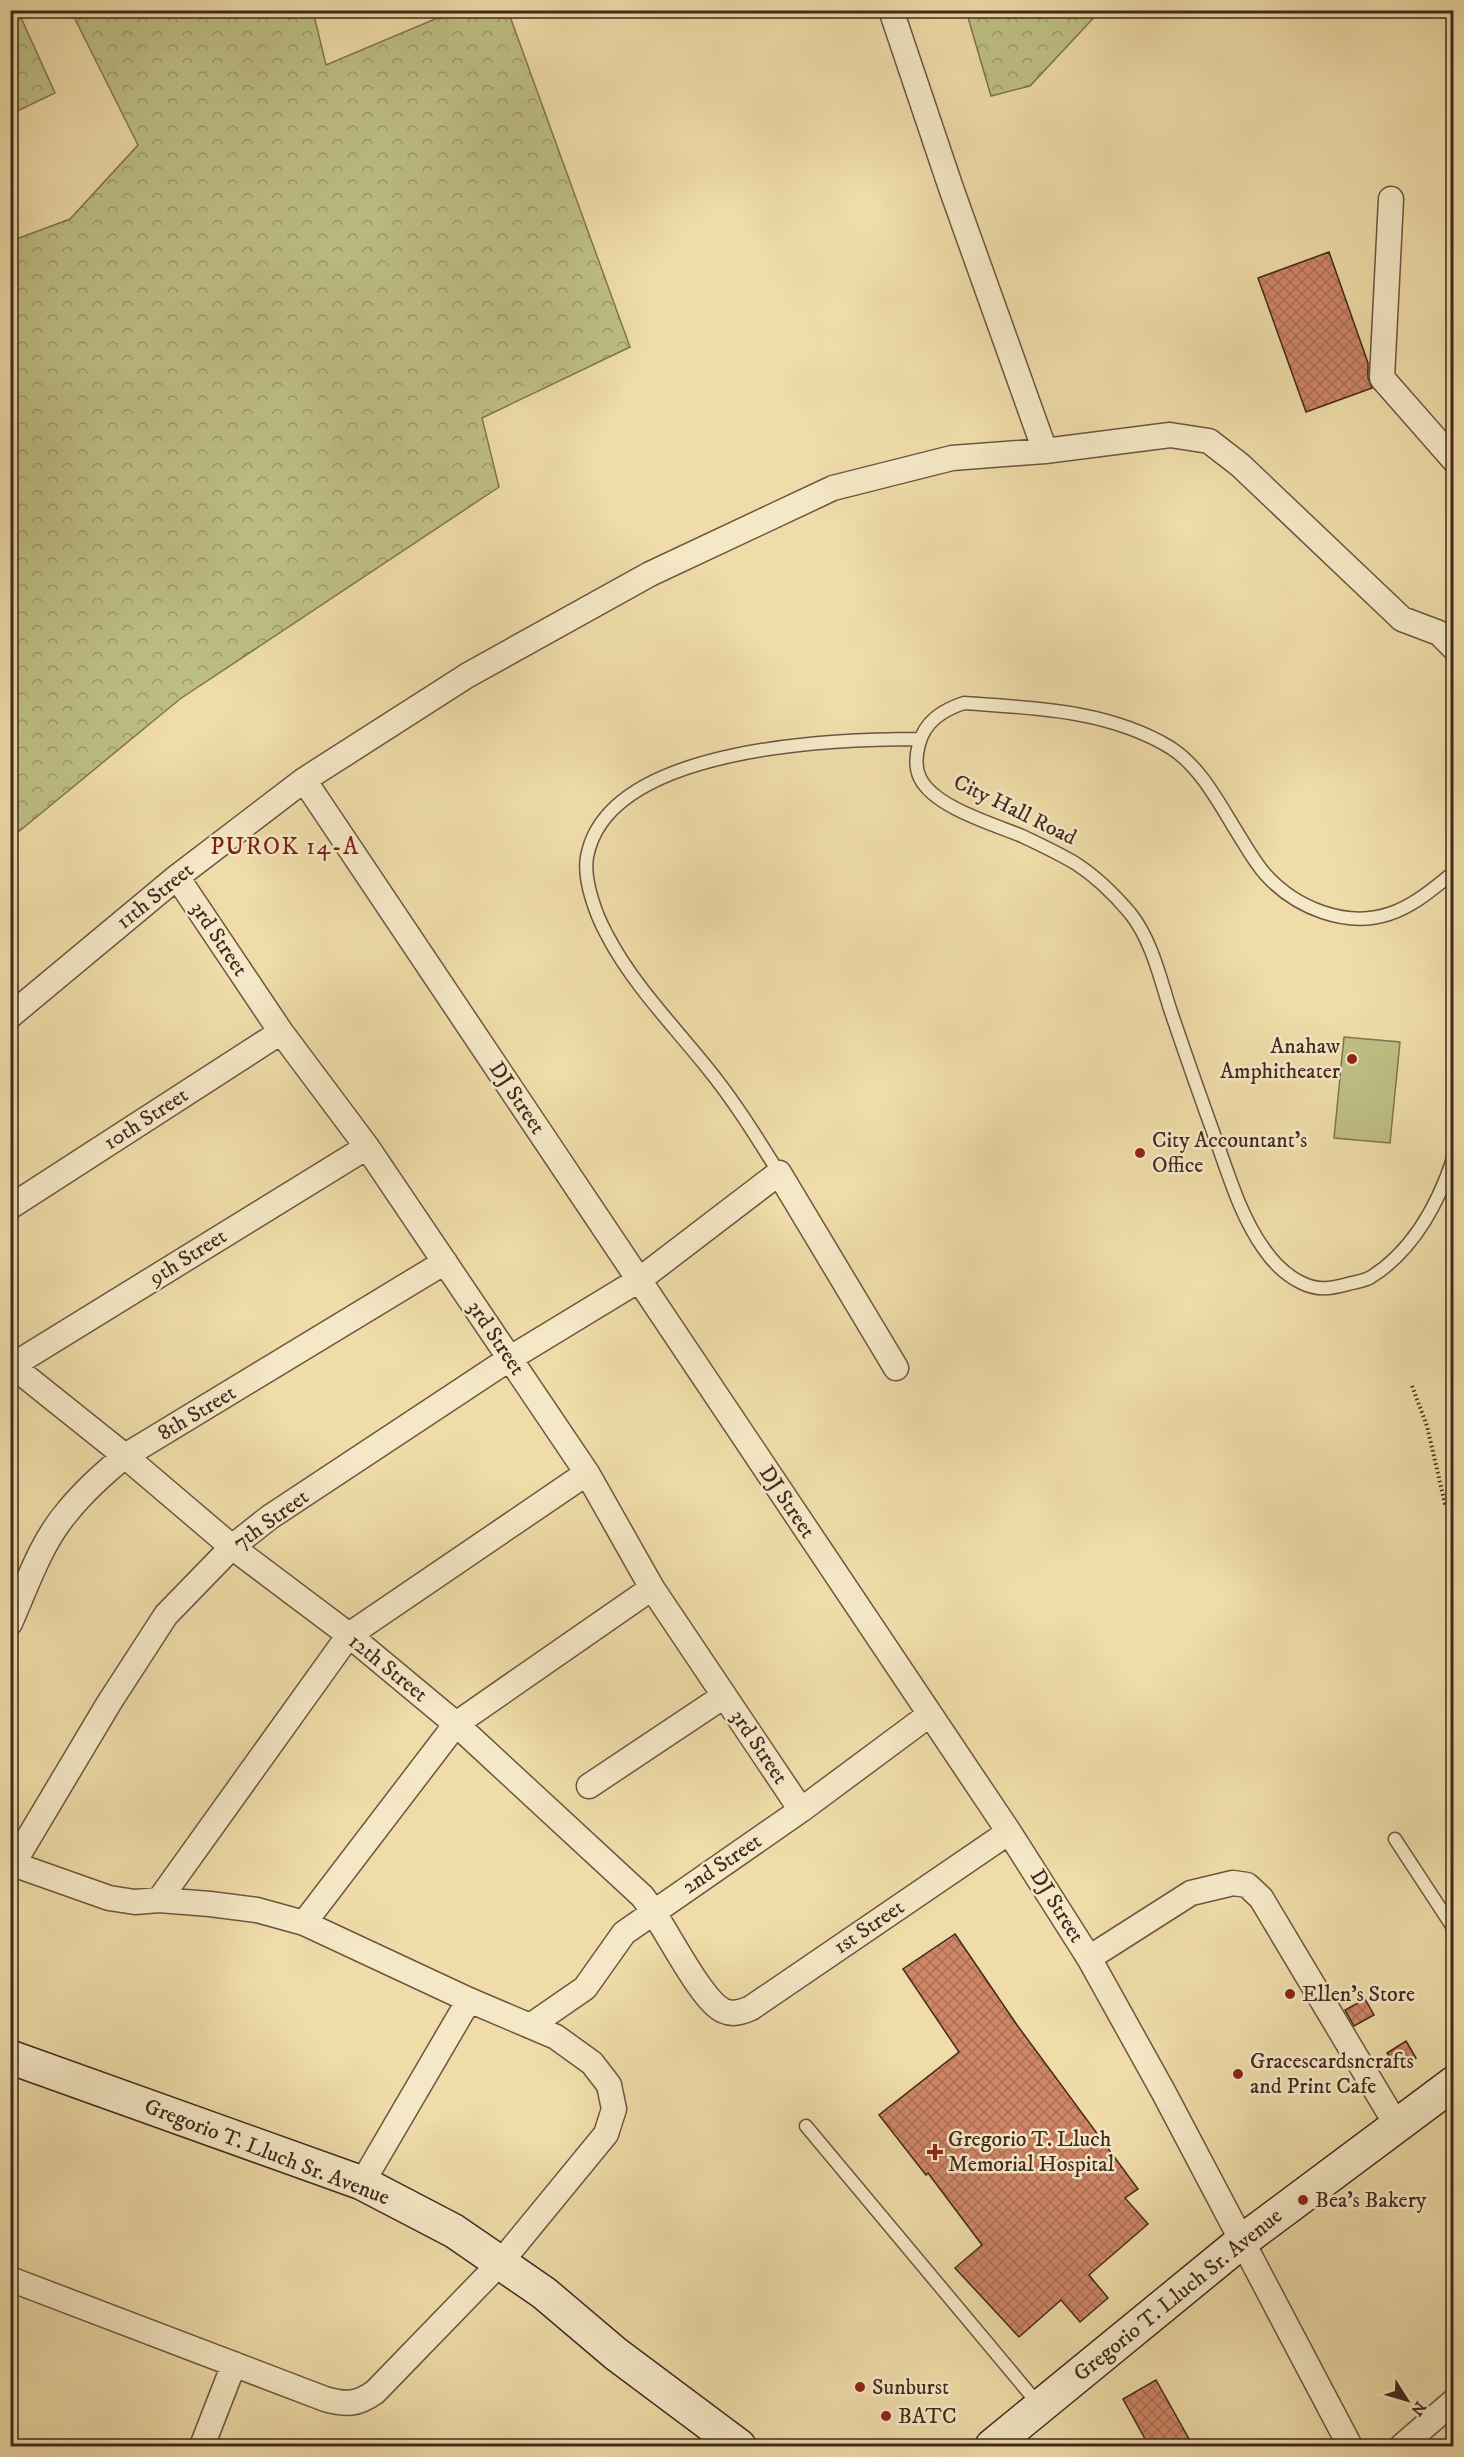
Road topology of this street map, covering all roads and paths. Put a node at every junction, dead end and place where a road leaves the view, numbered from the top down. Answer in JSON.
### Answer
{"nodes":[{"id":1,"x":891,"y":10,"type":"edge"},
{"id":2,"x":1391,"y":199,"type":"dead end"},
{"id":3,"x":1045,"y":451,"type":"junction"},
{"id":4,"x":1454,"y":460,"type":"edge"},
{"id":5,"x":1449,"y":633,"type":"edge"},
{"id":6,"x":920,"y":739,"type":"junction"},
{"id":7,"x":304,"y":780,"type":"junction"},
{"id":8,"x":1454,"y":872,"type":"edge"},
{"id":9,"x":177,"y":877,"type":"junction"},
{"id":10,"x":10,"y":1016,"type":"edge"},
{"id":11,"x":281,"y":1032,"type":"junction"},
{"id":12,"x":367,"y":1147,"type":"junction"},
{"id":13,"x":1454,"y":1156,"type":"edge"},
{"id":14,"x":779,"y":1173,"type":"junction"},
{"id":15,"x":10,"y":1207,"type":"edge"},
{"id":16,"x":445,"y":1262,"type":"junction"},
{"id":17,"x":639,"y":1280,"type":"junction"},
{"id":18,"x":509,"y":1359,"type":"junction"},
{"id":19,"x":11,"y":1366,"type":"edge"},
{"id":20,"x":897,"y":1368,"type":"dead end"},
{"id":21,"x":1412,"y":1386,"type":"dead end"},
{"id":22,"x":125,"y":1456,"type":"junction"},
{"id":23,"x":587,"y":1473,"type":"junction"},
{"id":24,"x":1454,"y":1518,"type":"edge"},
{"id":25,"x":232,"y":1547,"type":"junction"},
{"id":26,"x":652,"y":1588,"type":"junction"},
{"id":27,"x":10,"y":1623,"type":"edge"},
{"id":28,"x":349,"y":1635,"type":"junction"},
{"id":29,"x":724,"y":1696,"type":"junction"},
{"id":30,"x":929,"y":1715,"type":"junction"},
{"id":31,"x":456,"y":1724,"type":"junction"},
{"id":32,"x":589,"y":1786,"type":"dead end"},
{"id":33,"x":801,"y":1810,"type":"junction"},
{"id":34,"x":1009,"y":1832,"type":"junction"},
{"id":35,"x":1395,"y":1839,"type":"dead end"},
{"id":36,"x":11,"y":1866,"type":"edge"},
{"id":37,"x":159,"y":1900,"type":"junction"},
{"id":38,"x":654,"y":1910,"type":"junction"},
{"id":39,"x":304,"y":1923,"type":"junction"},
{"id":40,"x":1454,"y":1929,"type":"edge"},
{"id":41,"x":1089,"y":1958,"type":"junction"},
{"id":42,"x":469,"y":2000,"type":"junction"},
{"id":43,"x":725,"y":2012,"type":"joint"},
{"id":44,"x":531,"y":2026,"type":"junction"},
{"id":45,"x":10,"y":2057,"type":"edge"},
{"id":46,"x":1454,"y":2083,"type":"edge"},
{"id":47,"x":1396,"y":2124,"type":"junction"},
{"id":48,"x":806,"y":2126,"type":"dead end"},
{"id":49,"x":362,"y":2183,"type":"junction"},
{"id":50,"x":1241,"y":2242,"type":"junction"},
{"id":51,"x":501,"y":2262,"type":"junction"},
{"id":52,"x":10,"y":2279,"type":"edge"},
{"id":53,"x":234,"y":2364,"type":"junction"},
{"id":54,"x":1454,"y":2401,"type":"edge"},
{"id":55,"x":1041,"y":2407,"type":"junction"},
{"id":56,"x":726,"y":2444,"type":"edge"},
{"id":57,"x":202,"y":2446,"type":"edge"},
{"id":58,"x":992,"y":2446,"type":"edge"},
{"id":59,"x":1350,"y":2446,"type":"edge"},
{"id":60,"x":1402,"y":2446,"type":"edge"}],
"edges":[{"from":1,"to":3,"type":"street"},
{"from":2,"to":4,"type":"street"},
{"from":3,"to":5,"type":"street","name":"11th Street"},
{"from":3,"to":7,"type":"street","name":"11th Street"},
{"from":6,"to":8,"type":"lane"},
{"from":6,"to":13,"type":"lane","name":"City Hall Road"},
{"from":6,"to":14,"type":"lane"},
{"from":7,"to":9,"type":"street","name":"11th Street"},
{"from":7,"to":17,"type":"street","name":"DJ Street"},
{"from":9,"to":10,"type":"street","name":"11th Street"},
{"from":9,"to":11,"type":"street","name":"3rd Street"},
{"from":11,"to":12,"type":"street","name":"3rd Street"},
{"from":11,"to":15,"type":"street","name":"10th Street"},
{"from":12,"to":16,"type":"street","name":"3rd Street"},
{"from":12,"to":19,"type":"street","name":"9th Street"},
{"from":14,"to":17,"type":"street","name":"7th Street"},
{"from":14,"to":20,"type":"street"},
{"from":16,"to":18,"type":"street","name":"3rd Street"},
{"from":16,"to":22,"type":"street","name":"8th Street"},
{"from":17,"to":18,"type":"street","name":"7th Street"},
{"from":17,"to":30,"type":"street","name":"DJ Street"},
{"from":18,"to":23,"type":"street","name":"3rd Street"},
{"from":18,"to":25,"type":"street","name":"7th Street"},
{"from":19,"to":22,"type":"street","name":"12th Street"},
{"from":21,"to":24,"type":"path"},
{"from":22,"to":25,"type":"street","name":"12th Street"},
{"from":22,"to":27,"type":"street","name":"8th Street"},
{"from":23,"to":26,"type":"street","name":"3rd Street"},
{"from":23,"to":28,"type":"street"},
{"from":25,"to":28,"type":"street","name":"12th Street"},
{"from":25,"to":36,"type":"street","name":"7th Street"},
{"from":26,"to":29,"type":"street","name":"3rd Street"},
{"from":26,"to":31,"type":"street"},
{"from":28,"to":31,"type":"street","name":"12th Street"},
{"from":28,"to":37,"type":"street"},
{"from":29,"to":32,"type":"street"},
{"from":29,"to":33,"type":"street","name":"3rd Street"},
{"from":30,"to":33,"type":"street","name":"2nd Street"},
{"from":30,"to":34,"type":"street","name":"DJ Street"},
{"from":31,"to":38,"type":"street","name":"12th Street"},
{"from":31,"to":39,"type":"street"},
{"from":33,"to":38,"type":"street","name":"2nd Street"},
{"from":34,"to":41,"type":"street","name":"DJ Street"},
{"from":34,"to":43,"type":"street","name":"1st Street"},
{"from":35,"to":40,"type":"lane"},
{"from":36,"to":37,"type":"street"},
{"from":37,"to":39,"type":"street"},
{"from":38,"to":43,"type":"street","name":"12th Street"},
{"from":38,"to":44,"type":"street","name":"2nd Street"},
{"from":39,"to":42,"type":"street"},
{"from":41,"to":47,"type":"street"},
{"from":41,"to":50,"type":"street","name":"DJ Street"},
{"from":42,"to":44,"type":"street"},
{"from":42,"to":49,"type":"street"},
{"from":44,"to":51,"type":"street"},
{"from":45,"to":49,"type":"main road","name":"Gregorio T. Lluch Sr. Avenue"},
{"from":46,"to":47,"type":"main road","name":"Gregorio T. Lluch Sr. Avenue"},
{"from":47,"to":50,"type":"main road","name":"Gregorio T. Lluch Sr. Avenue"},
{"from":48,"to":55,"type":"lane"},
{"from":49,"to":51,"type":"main road","name":"Gregorio T. Lluch Sr. Avenue"},
{"from":50,"to":55,"type":"main road","name":"Gregorio T. Lluch Sr. Avenue"},
{"from":50,"to":59,"type":"street","name":"DJ Street"},
{"from":51,"to":53,"type":"street"},
{"from":51,"to":56,"type":"main road","name":"Gregorio T. Lluch Sr. Avenue"},
{"from":52,"to":53,"type":"street"},
{"from":53,"to":57,"type":"street"},
{"from":54,"to":60,"type":"street"},
{"from":55,"to":58,"type":"main road","name":"Gregorio T. Lluch Sr. Avenue"}]}
